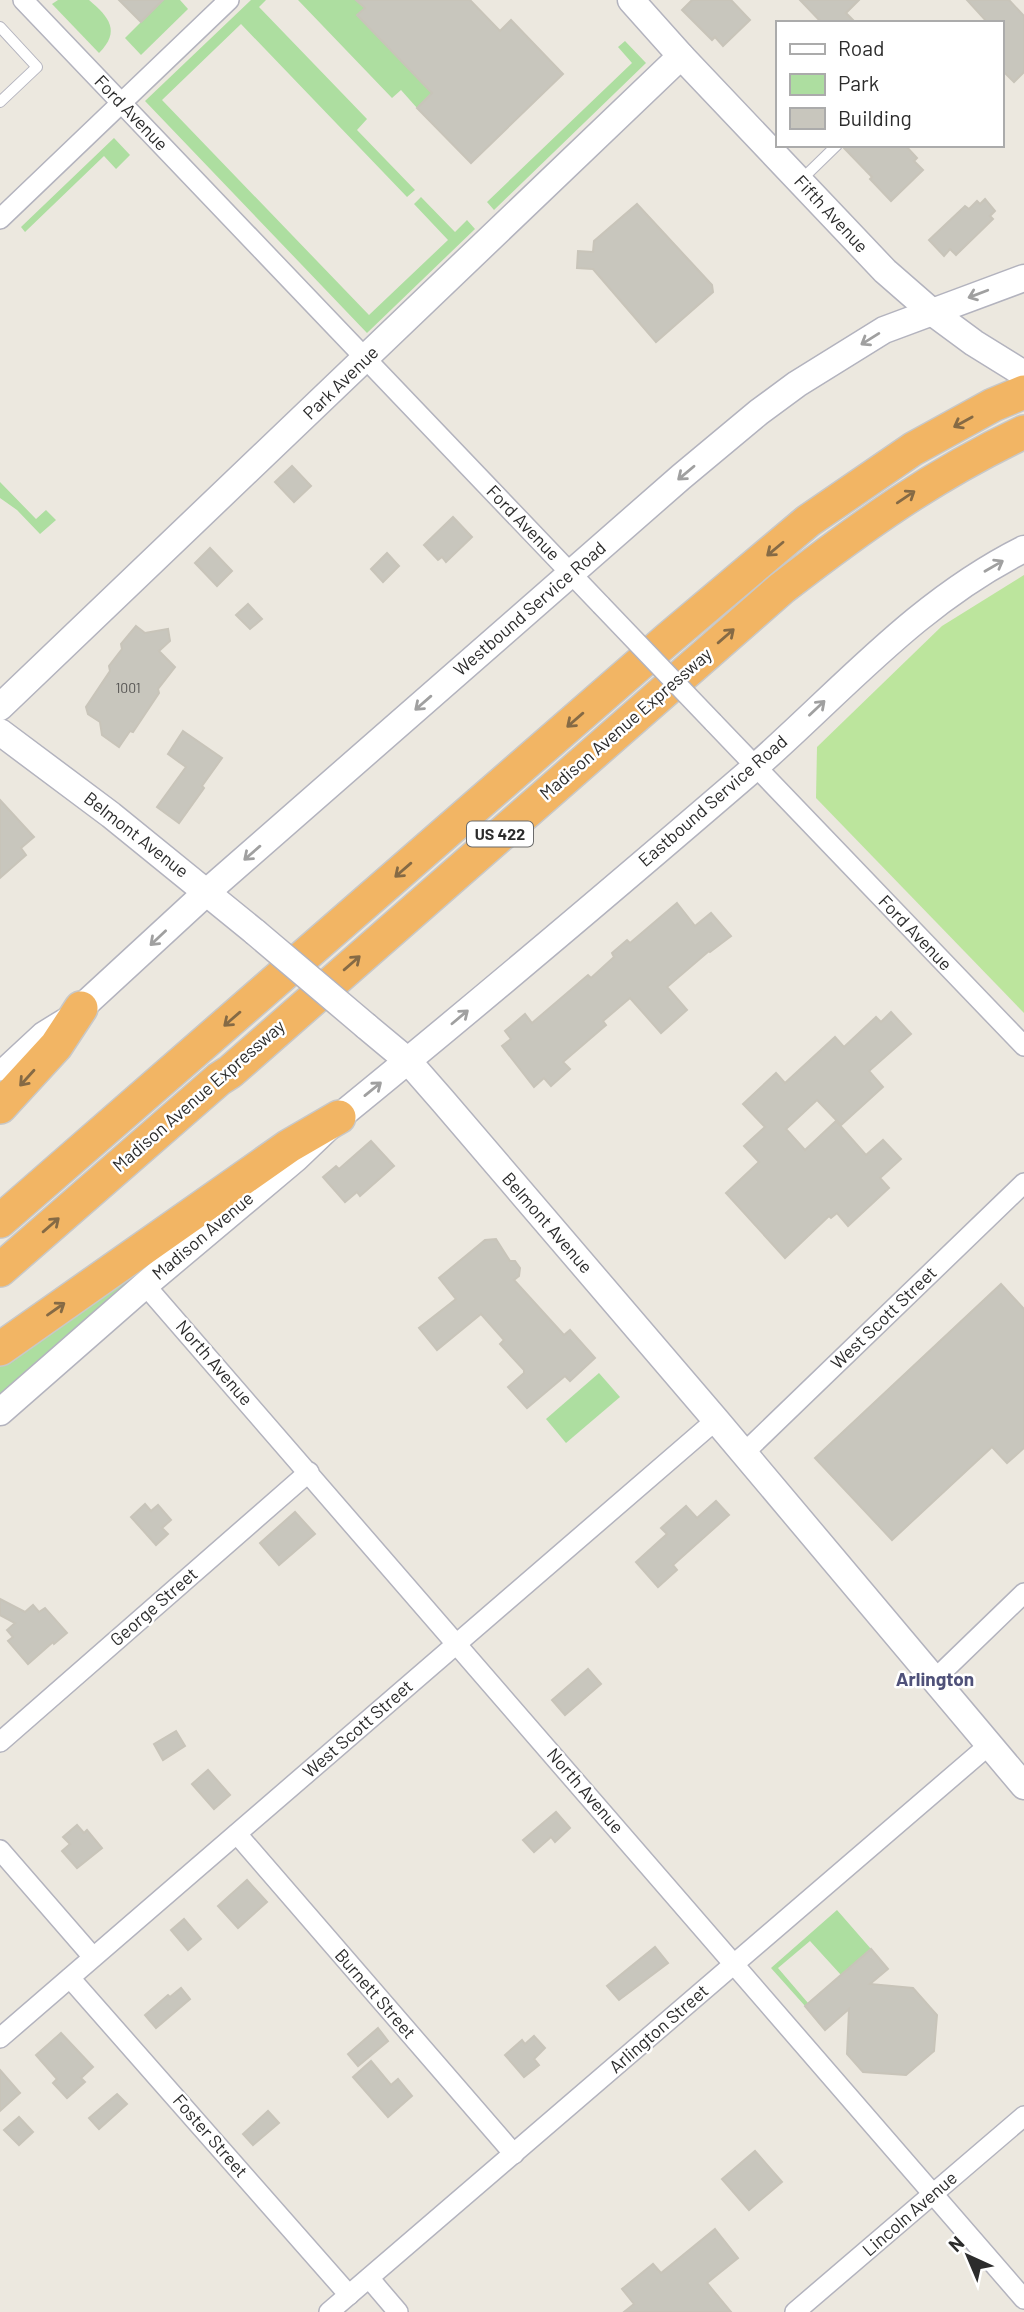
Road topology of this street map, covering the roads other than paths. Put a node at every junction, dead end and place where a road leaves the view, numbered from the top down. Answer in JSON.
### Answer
{"nodes":[{"id":1,"x":23,"y":0,"type":"edge"},
{"id":2,"x":229,"y":0,"type":"edge"},
{"id":3,"x":631,"y":0,"type":"edge"},
{"id":4,"x":0,"y":27,"type":"edge"},
{"id":5,"x":681,"y":56,"type":"junction"},
{"id":6,"x":0,"y":102,"type":"edge"},
{"id":7,"x":121,"y":103,"type":"junction"},
{"id":8,"x":835,"y":147,"type":"edge"},
{"id":9,"x":800,"y":181,"type":"junction"},
{"id":10,"x":0,"y":219,"type":"edge"},
{"id":11,"x":1024,"y":278,"type":"edge"},
{"id":12,"x":932,"y":312,"type":"junction"},
{"id":13,"x":366,"y":359,"type":"junction"},
{"id":14,"x":1024,"y":374,"type":"edge"},
{"id":15,"x":1024,"y":392,"type":"edge"},
{"id":16,"x":1024,"y":432,"type":"edge"},
{"id":17,"x":1024,"y":549,"type":"edge"},
{"id":18,"x":571,"y":573,"type":"junction"},
{"id":19,"x":0,"y":707,"type":"edge"},
{"id":20,"x":0,"y":732,"type":"edge"},
{"id":21,"x":755,"y":766,"type":"junction"},
{"id":22,"x":208,"y":891,"type":"junction"},
{"id":23,"x":81,"y":1008,"type":"junction"},
{"id":24,"x":1024,"y":1046,"type":"edge"},
{"id":25,"x":408,"y":1061,"type":"junction"},
{"id":26,"x":0,"y":1070,"type":"edge"},
{"id":27,"x":0,"y":1107,"type":"edge"},
{"id":28,"x":339,"y":1117,"type":"junction"},
{"id":29,"x":1024,"y":1183,"type":"edge"},
{"id":30,"x":0,"y":1221,"type":"edge"},
{"id":31,"x":0,"y":1270,"type":"edge"},
{"id":32,"x":145,"y":1285,"type":"junction"},
{"id":33,"x":0,"y":1349,"type":"edge"},
{"id":34,"x":0,"y":1412,"type":"edge"},
{"id":35,"x":716,"y":1420,"type":"junction"},
{"id":36,"x":744,"y":1453,"type":"junction"},
{"id":37,"x":309,"y":1472,"type":"junction"},
{"id":38,"x":1024,"y":1593,"type":"edge"},
{"id":39,"x":457,"y":1644,"type":"junction"},
{"id":40,"x":935,"y":1679,"type":"junction"},
{"id":41,"x":0,"y":1742,"type":"edge"},
{"id":42,"x":989,"y":1745,"type":"junction"},
{"id":43,"x":1021,"y":1776,"type":"edge"},
{"id":44,"x":237,"y":1834,"type":"junction"},
{"id":45,"x":0,"y":1850,"type":"edge"},
{"id":46,"x":93,"y":1958,"type":"junction"},
{"id":47,"x":734,"y":1964,"type":"junction"},
{"id":48,"x":70,"y":1978,"type":"junction"},
{"id":49,"x":0,"y":2038,"type":"edge"},
{"id":50,"x":1024,"y":2116,"type":"edge"},
{"id":51,"x":514,"y":2154,"type":"junction"},
{"id":52,"x":933,"y":2194,"type":"junction"},
{"id":53,"x":369,"y":2278,"type":"junction"},
{"id":54,"x":349,"y":2295,"type":"junction"},
{"id":55,"x":1024,"y":2298,"type":"edge"},
{"id":56,"x":329,"y":2312,"type":"edge"},
{"id":57,"x":398,"y":2312,"type":"edge"},
{"id":58,"x":796,"y":2312,"type":"edge"}],
"edges":[{"from":1,"to":7,"type":"street","name":"Ford Avenue"},
{"from":2,"to":7,"type":"street"},
{"from":3,"to":5,"type":"main road","name":"Fifth Avenue"},
{"from":4,"to":6,"type":"lane"},
{"from":5,"to":9,"type":"main road","name":"Fifth Avenue"},
{"from":5,"to":13,"type":"main road","name":"Park Avenue"},
{"from":7,"to":10,"type":"street"},
{"from":7,"to":13,"type":"street","name":"Ford Avenue"},
{"from":8,"to":9,"type":"lane"},
{"from":9,"to":12,"type":"main road","name":"Fifth Avenue"},
{"from":11,"to":12,"type":"main road","name":"Westbound Service Road","one_way":true},
{"from":12,"to":14,"type":"main road","name":"Fifth Avenue"},
{"from":12,"to":18,"type":"main road","name":"Westbound Service Road","one_way":true},
{"from":13,"to":18,"type":"street","name":"Ford Avenue"},
{"from":13,"to":19,"type":"main road","name":"Park Avenue"},
{"from":15,"to":30,"type":"highway","name":"Madison Avenue Expressway","number":"US 422","one_way":true},
{"from":31,"to":16,"type":"highway","name":"Madison Avenue Expressway","number":"US 422","one_way":true},
{"from":21,"to":17,"type":"main road","name":"Eastbound Service Road","one_way":true},
{"from":18,"to":21,"type":"street","name":"Ford Avenue","bridge":true},
{"from":18,"to":22,"type":"main road","name":"Westbound Service Road","one_way":true},
{"from":20,"to":22,"type":"main road","name":"Belmont Avenue"},
{"from":21,"to":24,"type":"street","name":"Ford Avenue"},
{"from":25,"to":21,"type":"main road","name":"Eastbound Service Road","one_way":true},
{"from":22,"to":23,"type":"main road","name":"Westbound Service Road","one_way":true},
{"from":22,"to":25,"type":"main road","name":"Belmont Avenue","bridge":true},
{"from":23,"to":26,"type":"street"},
{"from":23,"to":27,"type":"highway","one_way":true},
{"from":28,"to":25,"type":"main road","name":"Madison Avenue","one_way":true},
{"from":25,"to":35,"type":"main road","name":"Belmont Avenue"},
{"from":28,"to":32,"type":"main road","name":"Madison Avenue"},
{"from":33,"to":28,"type":"highway","one_way":true},
{"from":29,"to":36,"type":"street","name":"West Scott Street"},
{"from":32,"to":34,"type":"main road","name":"Madison Avenue"},
{"from":32,"to":37,"type":"street","name":"North Avenue"},
{"from":35,"to":36,"type":"main road","name":"Belmont Avenue"},
{"from":35,"to":39,"type":"street","name":"West Scott Street"},
{"from":36,"to":40,"type":"main road","name":"Belmont Avenue"},
{"from":37,"to":39,"type":"street","name":"North Avenue"},
{"from":37,"to":41,"type":"street","name":"George Street"},
{"from":38,"to":40,"type":"street"},
{"from":39,"to":44,"type":"street","name":"West Scott Street"},
{"from":39,"to":47,"type":"street","name":"North Avenue"},
{"from":40,"to":42,"type":"main road","name":"Belmont Avenue"},
{"from":42,"to":43,"type":"main road","name":"Belmont Avenue"},
{"from":42,"to":47,"type":"street","name":"Arlington Street"},
{"from":44,"to":46,"type":"street","name":"West Scott Street"},
{"from":44,"to":51,"type":"street","name":"Burnett Street"},
{"from":45,"to":46,"type":"street"},
{"from":46,"to":48,"type":"street","name":"West Scott Street"},
{"from":47,"to":51,"type":"street","name":"Arlington Street"},
{"from":47,"to":52,"type":"street","name":"North Avenue"},
{"from":48,"to":49,"type":"street","name":"West Scott Street"},
{"from":48,"to":54,"type":"street","name":"Foster Street"},
{"from":50,"to":52,"type":"street","name":"Lincoln Avenue"},
{"from":51,"to":53,"type":"street","name":"Arlington Street"},
{"from":52,"to":55,"type":"street","name":"North Avenue"},
{"from":52,"to":58,"type":"street","name":"Lincoln Avenue"},
{"from":53,"to":54,"type":"street","name":"Arlington Street"},
{"from":53,"to":57,"type":"street"},
{"from":54,"to":56,"type":"street","name":"Arlington Street"}]}
